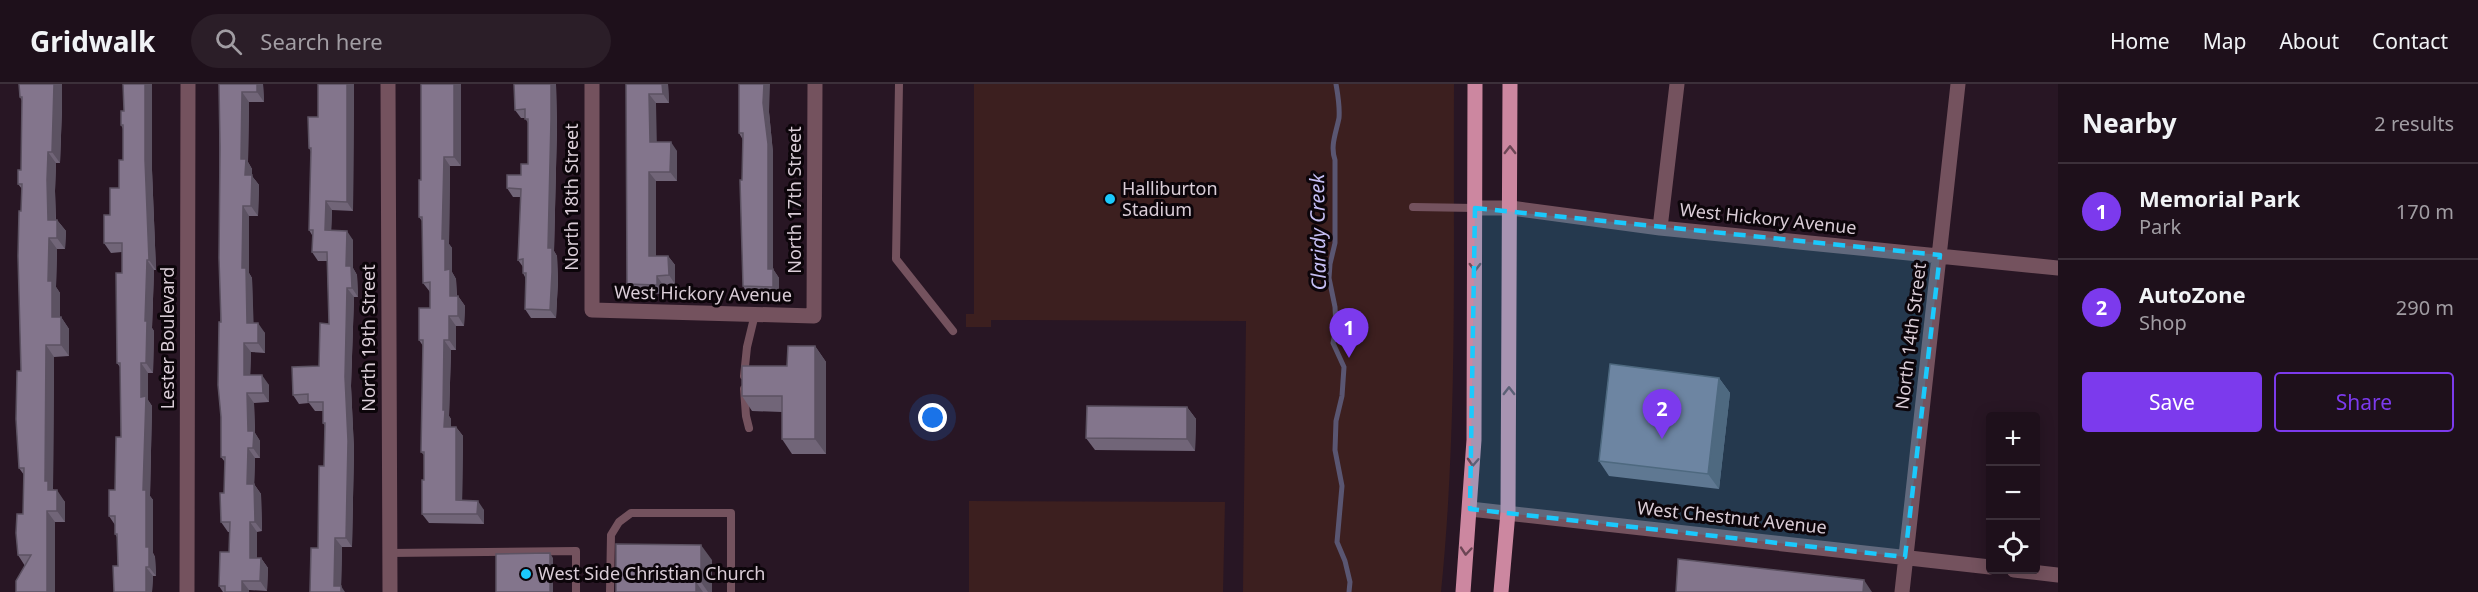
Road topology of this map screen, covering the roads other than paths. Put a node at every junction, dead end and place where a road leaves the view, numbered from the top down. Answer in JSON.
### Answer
{"nodes":[{"id":1,"x":188,"y":84,"type":"edge"},
{"id":2,"x":388,"y":84,"type":"edge"},
{"id":3,"x":592,"y":84,"type":"edge"},
{"id":4,"x":815,"y":84,"type":"edge"},
{"id":5,"x":899,"y":84,"type":"edge"},
{"id":6,"x":1475,"y":84,"type":"edge"},
{"id":7,"x":1510,"y":84,"type":"edge"},
{"id":8,"x":1677,"y":84,"type":"edge"},
{"id":9,"x":1958,"y":84,"type":"edge"},
{"id":10,"x":1413,"y":207,"type":"dead end"},
{"id":11,"x":1475,"y":208,"type":"junction"},
{"id":12,"x":1510,"y":208,"type":"junction"},
{"id":13,"x":1660,"y":228,"type":"junction"},
{"id":14,"x":1940,"y":255,"type":"junction"},
{"id":15,"x":2058,"y":268,"type":"edge"},
{"id":16,"x":591,"y":310,"type":"joint"},
{"id":17,"x":755,"y":314,"type":"junction"},
{"id":18,"x":814,"y":316,"type":"joint"},
{"id":19,"x":953,"y":331,"type":"dead end"},
{"id":20,"x":749,"y":428,"type":"dead end"},
{"id":21,"x":1470,"y":509,"type":"junction"},
{"id":22,"x":1508,"y":512,"type":"junction"},
{"id":23,"x":389,"y":553,"type":"junction"},
{"id":24,"x":1905,"y":557,"type":"junction"},
{"id":25,"x":1986,"y":567,"type":"edge"},
{"id":26,"x":2040,"y":572,"type":"edge"},
{"id":27,"x":2058,"y":574,"type":"edge"},
{"id":28,"x":188,"y":592,"type":"edge"},
{"id":29,"x":390,"y":592,"type":"edge"},
{"id":30,"x":576,"y":592,"type":"edge"},
{"id":31,"x":610,"y":592,"type":"edge"},
{"id":32,"x":731,"y":592,"type":"edge"},
{"id":33,"x":1463,"y":592,"type":"edge"},
{"id":34,"x":1501,"y":592,"type":"edge"},
{"id":35,"x":1902,"y":592,"type":"edge"}],
"edges":[{"from":1,"to":28,"type":"street","name":"Lester Boulevard"},
{"from":2,"to":23,"type":"street","name":"North 19th Street"},
{"from":3,"to":16,"type":"street","name":"North 18th Street"},
{"from":4,"to":18,"type":"street","name":"North 17th Street"},
{"from":5,"to":19,"type":"lane"},
{"from":6,"to":11,"type":"main road"},
{"from":12,"to":7,"type":"main road","one_way":true},
{"from":8,"to":13,"type":"street"},
{"from":9,"to":14,"type":"street","name":"North 14th Street"},
{"from":10,"to":11,"type":"lane"},
{"from":11,"to":12,"type":"street","name":"West Hickory Avenue"},
{"from":11,"to":21,"type":"main road","one_way":true},
{"from":12,"to":13,"type":"street","name":"West Hickory Avenue"},
{"from":22,"to":12,"type":"main road","one_way":true},
{"from":13,"to":14,"type":"street","name":"West Hickory Avenue"},
{"from":14,"to":15,"type":"street","name":"West Hickory Avenue"},
{"from":14,"to":24,"type":"street","name":"North 14th Street"},
{"from":16,"to":17,"type":"street","name":"West Hickory Avenue"},
{"from":17,"to":18,"type":"street","name":"West Hickory Avenue"},
{"from":17,"to":20,"type":"lane"},
{"from":21,"to":22,"type":"street","name":"West Chestnut Avenue"},
{"from":21,"to":33,"type":"main road","one_way":true},
{"from":22,"to":24,"type":"street","name":"West Chestnut Avenue"},
{"from":22,"to":34,"type":"main road"},
{"from":23,"to":29,"type":"street","name":"North 19th Street"},
{"from":23,"to":30,"type":"lane"},
{"from":24,"to":25,"type":"street","name":"West Chestnut Avenue"},
{"from":24,"to":35,"type":"street","name":"North 14th Street"},
{"from":26,"to":27,"type":"street"},
{"from":31,"to":32,"type":"lane"}]}
